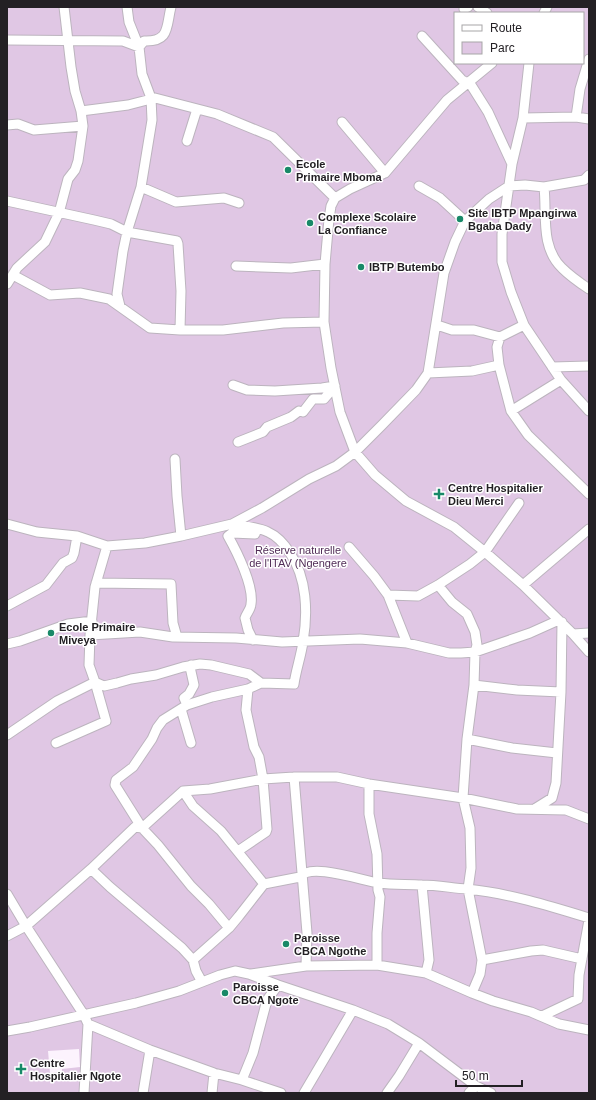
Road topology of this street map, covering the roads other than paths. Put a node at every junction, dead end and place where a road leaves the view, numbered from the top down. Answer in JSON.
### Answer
{"nodes":[{"id":1,"x":64,"y":7,"type":"edge"},
{"id":2,"x":127,"y":7,"type":"edge"},
{"id":3,"x":171,"y":7,"type":"edge"},
{"id":4,"x":422,"y":36,"type":"dead end"},
{"id":5,"x":7,"y":40,"type":"edge"},
{"id":6,"x":68,"y":41,"type":"junction"},
{"id":7,"x":139,"y":48,"type":"junction"},
{"id":8,"x":587,"y":60,"type":"edge"},
{"id":9,"x":491,"y":64,"type":"edge"},
{"id":10,"x":529,"y":64,"type":"edge"},
{"id":11,"x":467,"y":83,"type":"junction"},
{"id":12,"x":151,"y":98,"type":"junction"},
{"id":13,"x":197,"y":109,"type":"junction"},
{"id":14,"x":81,"y":111,"type":"junction"},
{"id":15,"x":576,"y":117,"type":"junction"},
{"id":16,"x":523,"y":118,"type":"junction"},
{"id":17,"x":589,"y":119,"type":"edge"},
{"id":18,"x":342,"y":122,"type":"dead end"},
{"id":19,"x":7,"y":125,"type":"edge"},
{"id":20,"x":83,"y":126,"type":"junction"},
{"id":21,"x":187,"y":141,"type":"dead end"},
{"id":22,"x":512,"y":164,"type":"junction"},
{"id":23,"x":384,"y":173,"type":"junction"},
{"id":24,"x":589,"y":175,"type":"edge"},
{"id":25,"x":419,"y":186,"type":"dead end"},
{"id":26,"x":509,"y":186,"type":"junction"},
{"id":27,"x":141,"y":187,"type":"junction"},
{"id":28,"x":544,"y":187,"type":"junction"},
{"id":29,"x":335,"y":198,"type":"junction"},
{"id":30,"x":7,"y":201,"type":"edge"},
{"id":31,"x":239,"y":202,"type":"dead end"},
{"id":32,"x":60,"y":213,"type":"junction"},
{"id":33,"x":465,"y":221,"type":"junction"},
{"id":34,"x":127,"y":232,"type":"junction"},
{"id":35,"x":325,"y":264,"type":"junction"},
{"id":36,"x":236,"y":266,"type":"dead end"},
{"id":37,"x":13,"y":275,"type":"junction"},
{"id":38,"x":7,"y":284,"type":"edge"},
{"id":39,"x":589,"y":289,"type":"edge"},
{"id":40,"x":120,"y":306,"type":"junction"},
{"id":41,"x":324,"y":322,"type":"junction"},
{"id":42,"x":437,"y":325,"type":"junction"},
{"id":43,"x":524,"y":325,"type":"junction"},
{"id":44,"x":180,"y":330,"type":"junction"},
{"id":45,"x":500,"y":337,"type":"junction"},
{"id":46,"x":499,"y":365,"type":"junction"},
{"id":47,"x":589,"y":366,"type":"edge"},
{"id":48,"x":552,"y":367,"type":"junction"},
{"id":49,"x":428,"y":373,"type":"junction"},
{"id":50,"x":561,"y":380,"type":"junction"},
{"id":51,"x":233,"y":385,"type":"dead end"},
{"id":52,"x":335,"y":386,"type":"junction"},
{"id":53,"x":511,"y":411,"type":"junction"},
{"id":54,"x":589,"y":411,"type":"edge"},
{"id":55,"x":238,"y":442,"type":"dead end"},
{"id":56,"x":355,"y":452,"type":"junction"},
{"id":57,"x":175,"y":459,"type":"dead end"},
{"id":58,"x":589,"y":494,"type":"edge"},
{"id":59,"x":519,"y":502,"type":"dead end"},
{"id":60,"x":7,"y":524,"type":"edge"},
{"id":61,"x":232,"y":524,"type":"junction"},
{"id":62,"x":257,"y":529,"type":"junction"},
{"id":63,"x":589,"y":529,"type":"edge"},
{"id":64,"x":77,"y":536,"type":"junction"},
{"id":65,"x":181,"y":536,"type":"junction"},
{"id":66,"x":107,"y":546,"type":"junction"},
{"id":67,"x":349,"y":547,"type":"dead end"},
{"id":68,"x":485,"y":552,"type":"junction"},
{"id":69,"x":96,"y":583,"type":"junction"},
{"id":70,"x":438,"y":585,"type":"junction"},
{"id":71,"x":523,"y":585,"type":"junction"},
{"id":72,"x":388,"y":595,"type":"junction"},
{"id":73,"x":7,"y":606,"type":"edge"},
{"id":74,"x":92,"y":621,"type":"junction"},
{"id":75,"x":560,"y":621,"type":"junction"},
{"id":76,"x":589,"y":633,"type":"edge"},
{"id":77,"x":573,"y":634,"type":"junction"},
{"id":78,"x":90,"y":635,"type":"junction"},
{"id":79,"x":178,"y":637,"type":"junction"},
{"id":80,"x":253,"y":640,"type":"junction"},
{"id":81,"x":303,"y":642,"type":"junction"},
{"id":82,"x":7,"y":644,"type":"edge"},
{"id":83,"x":407,"y":644,"type":"junction"},
{"id":84,"x":475,"y":652,"type":"junction"},
{"id":85,"x":589,"y":652,"type":"edge"},
{"id":86,"x":191,"y":665,"type":"junction"},
{"id":87,"x":95,"y":682,"type":"junction"},
{"id":88,"x":261,"y":684,"type":"junction"},
{"id":89,"x":474,"y":685,"type":"junction"},
{"id":90,"x":248,"y":689,"type":"junction"},
{"id":91,"x":560,"y":692,"type":"junction"},
{"id":92,"x":184,"y":707,"type":"junction"},
{"id":93,"x":7,"y":735,"type":"edge"},
{"id":94,"x":467,"y":739,"type":"junction"},
{"id":95,"x":56,"y":743,"type":"dead end"},
{"id":96,"x":190,"y":743,"type":"dead end"},
{"id":97,"x":557,"y":753,"type":"junction"},
{"id":98,"x":294,"y":778,"type":"junction"},
{"id":99,"x":263,"y":780,"type":"junction"},
{"id":100,"x":368,"y":784,"type":"junction"},
{"id":101,"x":183,"y":791,"type":"junction"},
{"id":102,"x":463,"y":798,"type":"junction"},
{"id":103,"x":536,"y":808,"type":"junction"},
{"id":104,"x":589,"y":819,"type":"edge"},
{"id":105,"x":142,"y":828,"type":"junction"},
{"id":106,"x":238,"y":851,"type":"junction"},
{"id":107,"x":91,"y":869,"type":"junction"},
{"id":108,"x":302,"y":874,"type":"junction"},
{"id":109,"x":378,"y":883,"type":"junction"},
{"id":110,"x":264,"y":884,"type":"junction"},
{"id":111,"x":422,"y":885,"type":"junction"},
{"id":112,"x":468,"y":889,"type":"junction"},
{"id":113,"x":7,"y":894,"type":"edge"},
{"id":114,"x":589,"y":919,"type":"edge"},
{"id":115,"x":26,"y":926,"type":"junction"},
{"id":116,"x":229,"y":928,"type":"junction"},
{"id":117,"x":7,"y":936,"type":"edge"},
{"id":118,"x":582,"y":959,"type":"junction"},
{"id":119,"x":193,"y":960,"type":"junction"},
{"id":120,"x":482,"y":960,"type":"junction"},
{"id":121,"x":377,"y":965,"type":"junction"},
{"id":122,"x":306,"y":966,"type":"junction"},
{"id":123,"x":426,"y":973,"type":"junction"},
{"id":124,"x":249,"y":974,"type":"junction"},
{"id":125,"x":202,"y":982,"type":"junction"},
{"id":126,"x":278,"y":985,"type":"junction"},
{"id":127,"x":472,"y":993,"type":"junction"},
{"id":128,"x":353,"y":1010,"type":"junction"},
{"id":129,"x":84,"y":1015,"type":"junction"},
{"id":130,"x":542,"y":1016,"type":"junction"},
{"id":131,"x":88,"y":1024,"type":"junction"},
{"id":132,"x":589,"y":1030,"type":"edge"},
{"id":133,"x":7,"y":1031,"type":"edge"},
{"id":134,"x":419,"y":1043,"type":"junction"},
{"id":135,"x":150,"y":1050,"type":"junction"},
{"id":136,"x":214,"y":1073,"type":"junction"},
{"id":137,"x":242,"y":1080,"type":"junction"},
{"id":138,"x":476,"y":1086,"type":"junction"},
{"id":139,"x":84,"y":1093,"type":"edge"},
{"id":140,"x":143,"y":1093,"type":"edge"},
{"id":141,"x":212,"y":1093,"type":"edge"},
{"id":142,"x":280,"y":1093,"type":"edge"},
{"id":143,"x":304,"y":1093,"type":"edge"},
{"id":144,"x":387,"y":1093,"type":"edge"},
{"id":145,"x":468,"y":1093,"type":"edge"},
{"id":146,"x":491,"y":1093,"type":"edge"}],
"edges":[{"from":1,"to":6,"type":"street"},
{"from":2,"to":7,"type":"street"},
{"from":3,"to":7,"type":"street"},
{"from":4,"to":11,"type":"street"},
{"from":5,"to":6,"type":"street"},
{"from":6,"to":7,"type":"street"},
{"from":6,"to":14,"type":"street"},
{"from":7,"to":12,"type":"street"},
{"from":8,"to":15,"type":"street"},
{"from":9,"to":11,"type":"street"},
{"from":10,"to":16,"type":"street"},
{"from":11,"to":22,"type":"street"},
{"from":11,"to":23,"type":"street"},
{"from":12,"to":13,"type":"street"},
{"from":12,"to":14,"type":"street"},
{"from":12,"to":27,"type":"street"},
{"from":13,"to":21,"type":"street"},
{"from":13,"to":29,"type":"street"},
{"from":14,"to":20,"type":"street"},
{"from":15,"to":16,"type":"street"},
{"from":15,"to":17,"type":"street"},
{"from":16,"to":22,"type":"street"},
{"from":18,"to":23,"type":"street"},
{"from":19,"to":20,"type":"street"},
{"from":20,"to":32,"type":"street"},
{"from":22,"to":26,"type":"street"},
{"from":23,"to":29,"type":"street"},
{"from":24,"to":28,"type":"street"},
{"from":25,"to":33,"type":"street"},
{"from":26,"to":28,"type":"street"},
{"from":26,"to":33,"type":"street"},
{"from":26,"to":43,"type":"street"},
{"from":27,"to":31,"type":"street"},
{"from":27,"to":34,"type":"street"},
{"from":28,"to":39,"type":"street"},
{"from":29,"to":35,"type":"street"},
{"from":30,"to":32,"type":"street"},
{"from":32,"to":34,"type":"street"},
{"from":32,"to":37,"type":"street"},
{"from":33,"to":42,"type":"street"},
{"from":34,"to":40,"type":"street"},
{"from":34,"to":44,"type":"street"},
{"from":35,"to":36,"type":"street"},
{"from":35,"to":41,"type":"street"},
{"from":37,"to":38,"type":"street"},
{"from":37,"to":40,"type":"street"},
{"from":40,"to":44,"type":"street"},
{"from":41,"to":44,"type":"street"},
{"from":41,"to":52,"type":"street"},
{"from":42,"to":45,"type":"street"},
{"from":42,"to":49,"type":"street"},
{"from":43,"to":45,"type":"street"},
{"from":43,"to":48,"type":"street"},
{"from":45,"to":46,"type":"street"},
{"from":46,"to":49,"type":"street"},
{"from":46,"to":53,"type":"street"},
{"from":47,"to":48,"type":"street"},
{"from":48,"to":50,"type":"street"},
{"from":49,"to":56,"type":"street"},
{"from":50,"to":53,"type":"street"},
{"from":50,"to":54,"type":"street"},
{"from":51,"to":52,"type":"street"},
{"from":52,"to":55,"type":"street"},
{"from":52,"to":56,"type":"street"},
{"from":53,"to":58,"type":"street"},
{"from":56,"to":61,"type":"street"},
{"from":56,"to":68,"type":"street"},
{"from":57,"to":65,"type":"street"},
{"from":59,"to":68,"type":"street"},
{"from":60,"to":64,"type":"street"},
{"from":61,"to":62,"type":"street"},
{"from":61,"to":65,"type":"street"},
{"from":62,"to":80,"type":"street"},
{"from":62,"to":81,"type":"street"},
{"from":63,"to":71,"type":"street"},
{"from":64,"to":66,"type":"street"},
{"from":64,"to":73,"type":"street"},
{"from":65,"to":66,"type":"street"},
{"from":66,"to":69,"type":"street"},
{"from":67,"to":72,"type":"street"},
{"from":68,"to":70,"type":"street"},
{"from":68,"to":71,"type":"street"},
{"from":69,"to":74,"type":"street"},
{"from":69,"to":79,"type":"street"},
{"from":70,"to":72,"type":"street"},
{"from":70,"to":84,"type":"street"},
{"from":71,"to":75,"type":"street"},
{"from":72,"to":83,"type":"street"},
{"from":74,"to":78,"type":"street"},
{"from":74,"to":82,"type":"street"},
{"from":75,"to":77,"type":"street"},
{"from":75,"to":84,"type":"street"},
{"from":75,"to":91,"type":"street"},
{"from":76,"to":77,"type":"street"},
{"from":77,"to":85,"type":"street"},
{"from":78,"to":79,"type":"street"},
{"from":78,"to":87,"type":"street"},
{"from":79,"to":80,"type":"street"},
{"from":80,"to":81,"type":"street"},
{"from":81,"to":83,"type":"street"},
{"from":81,"to":88,"type":"street"},
{"from":83,"to":84,"type":"street"},
{"from":84,"to":89,"type":"street"},
{"from":86,"to":87,"type":"street"},
{"from":86,"to":88,"type":"street"},
{"from":86,"to":92,"type":"street"},
{"from":87,"to":93,"type":"street"},
{"from":87,"to":95,"type":"street"},
{"from":88,"to":90,"type":"street"},
{"from":89,"to":91,"type":"street"},
{"from":89,"to":94,"type":"street"},
{"from":90,"to":92,"type":"street"},
{"from":90,"to":99,"type":"street"},
{"from":91,"to":97,"type":"street"},
{"from":92,"to":96,"type":"street"},
{"from":92,"to":105,"type":"street"},
{"from":94,"to":97,"type":"street"},
{"from":94,"to":102,"type":"street"},
{"from":97,"to":103,"type":"street"},
{"from":98,"to":99,"type":"street"},
{"from":98,"to":100,"type":"street"},
{"from":98,"to":108,"type":"street"},
{"from":99,"to":101,"type":"street"},
{"from":99,"to":106,"type":"street"},
{"from":100,"to":102,"type":"street"},
{"from":100,"to":109,"type":"street"},
{"from":101,"to":105,"type":"street"},
{"from":101,"to":106,"type":"street"},
{"from":102,"to":103,"type":"street"},
{"from":102,"to":112,"type":"street"},
{"from":103,"to":104,"type":"street"},
{"from":105,"to":107,"type":"street"},
{"from":105,"to":116,"type":"street"},
{"from":106,"to":110,"type":"street"},
{"from":107,"to":115,"type":"street"},
{"from":107,"to":119,"type":"street"},
{"from":108,"to":109,"type":"street"},
{"from":108,"to":110,"type":"street"},
{"from":108,"to":122,"type":"street"},
{"from":109,"to":111,"type":"street"},
{"from":109,"to":121,"type":"street"},
{"from":110,"to":116,"type":"street"},
{"from":111,"to":112,"type":"street"},
{"from":111,"to":123,"type":"street"},
{"from":112,"to":114,"type":"street"},
{"from":112,"to":120,"type":"street"},
{"from":113,"to":115,"type":"street"},
{"from":114,"to":118,"type":"street"},
{"from":115,"to":117,"type":"street"},
{"from":115,"to":129,"type":"street"},
{"from":116,"to":119,"type":"street"},
{"from":118,"to":120,"type":"street"},
{"from":118,"to":130,"type":"street"},
{"from":119,"to":125,"type":"street"},
{"from":120,"to":127,"type":"street"},
{"from":121,"to":122,"type":"street"},
{"from":121,"to":123,"type":"street"},
{"from":122,"to":124,"type":"street"},
{"from":123,"to":127,"type":"street"},
{"from":124,"to":125,"type":"street"},
{"from":124,"to":126,"type":"street"},
{"from":125,"to":129,"type":"street"},
{"from":126,"to":128,"type":"street"},
{"from":126,"to":137,"type":"street"},
{"from":127,"to":130,"type":"street"},
{"from":128,"to":134,"type":"street"},
{"from":128,"to":143,"type":"street"},
{"from":129,"to":131,"type":"street"},
{"from":129,"to":133,"type":"street"},
{"from":130,"to":132,"type":"street"},
{"from":131,"to":135,"type":"street"},
{"from":131,"to":139,"type":"street"},
{"from":134,"to":138,"type":"street"},
{"from":134,"to":144,"type":"street"},
{"from":135,"to":136,"type":"street"},
{"from":135,"to":140,"type":"street"},
{"from":136,"to":137,"type":"street"},
{"from":136,"to":141,"type":"street"},
{"from":137,"to":142,"type":"street"},
{"from":138,"to":145,"type":"street"},
{"from":138,"to":146,"type":"street"}]}
